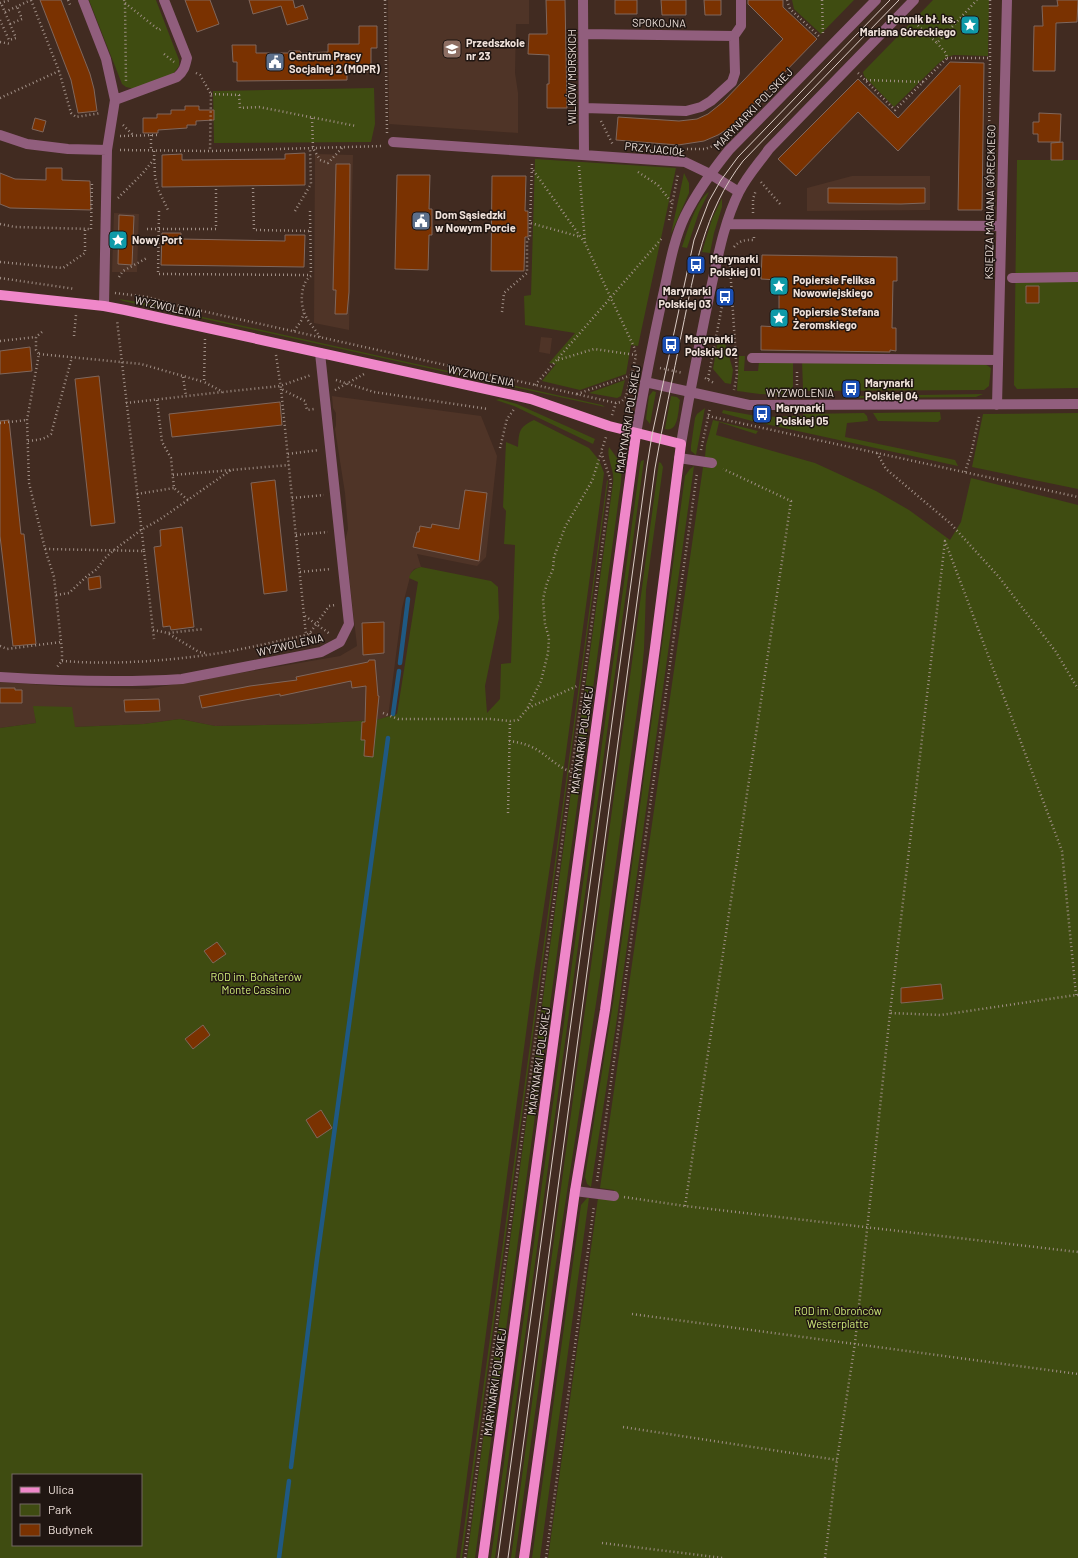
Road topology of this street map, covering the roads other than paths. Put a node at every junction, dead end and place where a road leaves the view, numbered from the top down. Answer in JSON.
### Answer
{"nodes":[{"id":1,"x":82,"y":0,"type":"edge"},
{"id":2,"x":164,"y":0,"type":"edge"},
{"id":3,"x":583,"y":0,"type":"edge"},
{"id":4,"x":741,"y":0,"type":"edge"},
{"id":5,"x":876,"y":0,"type":"edge"},
{"id":6,"x":914,"y":0,"type":"edge"},
{"id":7,"x":1007,"y":0,"type":"edge"},
{"id":8,"x":584,"y":34,"type":"junction"},
{"id":9,"x":734,"y":36,"type":"junction"},
{"id":10,"x":115,"y":100,"type":"junction"},
{"id":11,"x":584,"y":108,"type":"junction"},
{"id":12,"x":0,"y":135,"type":"edge"},
{"id":13,"x":389,"y":142,"type":"road end"},
{"id":14,"x":107,"y":150,"type":"junction"},
{"id":15,"x":584,"y":154,"type":"junction"},
{"id":16,"x":710,"y":174,"type":"junction"},
{"id":17,"x":739,"y":192,"type":"junction"},
{"id":18,"x":727,"y":224,"type":"junction"},
{"id":19,"x":1001,"y":226,"type":"junction"},
{"id":20,"x":1078,"y":277,"type":"edge"},
{"id":21,"x":1012,"y":278,"type":"dead end"},
{"id":22,"x":0,"y":295,"type":"edge"},
{"id":23,"x":104,"y":306,"type":"junction"},
{"id":24,"x":320,"y":353,"type":"junction"},
{"id":25,"x":752,"y":358,"type":"dead end"},
{"id":26,"x":998,"y":360,"type":"junction"},
{"id":27,"x":645,"y":382,"type":"junction"},
{"id":28,"x":690,"y":392,"type":"junction"},
{"id":29,"x":1078,"y":404,"type":"edge"},
{"id":30,"x":997,"y":405,"type":"junction"},
{"id":31,"x":636,"y":434,"type":"junction"},
{"id":32,"x":681,"y":444,"type":"junction"},
{"id":33,"x":679,"y":458,"type":"junction"},
{"id":34,"x":712,"y":464,"type":"road end"},
{"id":35,"x":0,"y":677,"type":"edge"},
{"id":36,"x":575,"y":1191,"type":"junction"},
{"id":37,"x":614,"y":1196,"type":"road end"},
{"id":38,"x":483,"y":1558,"type":"edge"},
{"id":39,"x":524,"y":1558,"type":"edge"}],
"edges":[{"from":1,"to":10,"type":"street"},
{"from":2,"to":10,"type":"street"},
{"from":3,"to":8,"type":"street","name":"WILKÓW MORSKICH"},
{"from":4,"to":9,"type":"street"},
{"from":5,"to":16,"type":"street","name":"MARYNARKI POLSKIEJ"},
{"from":6,"to":17,"type":"street"},
{"from":7,"to":19,"type":"street","name":"KSIĘDZA MARIANA GÓRECKIEGO"},
{"from":8,"to":9,"type":"street","name":"SPOKOJNA"},
{"from":8,"to":11,"type":"street","name":"WILKÓW MORSKICH"},
{"from":9,"to":11,"type":"street"},
{"from":10,"to":14,"type":"street"},
{"from":11,"to":15,"type":"street","name":"WILKÓW MORSKICH"},
{"from":12,"to":14,"type":"street"},
{"from":13,"to":15,"type":"street","name":"PRZYJACIÓŁ"},
{"from":14,"to":23,"type":"street"},
{"from":15,"to":16,"type":"street","name":"PRZYJACIÓŁ"},
{"from":16,"to":17,"type":"street","name":"PRZYJACIÓŁ"},
{"from":16,"to":27,"type":"street","name":"MARYNARKI POLSKIEJ"},
{"from":17,"to":18,"type":"street"},
{"from":18,"to":19,"type":"street"},
{"from":18,"to":28,"type":"street"},
{"from":19,"to":26,"type":"street","name":"KSIĘDZA MARIANA GÓRECKIEGO"},
{"from":20,"to":21,"type":"street"},
{"from":22,"to":23,"type":"main road","name":"WYZWOLENIA"},
{"from":23,"to":24,"type":"main road","name":"WYZWOLENIA"},
{"from":24,"to":31,"type":"main road","name":"WYZWOLENIA"},
{"from":24,"to":35,"type":"street","name":"WYZWOLENIA"},
{"from":25,"to":26,"type":"street"},
{"from":26,"to":30,"type":"street","name":"KSIĘDZA MARIANA GÓRECKIEGO"},
{"from":27,"to":28,"type":"street","name":"WYZWOLENIA"},
{"from":27,"to":31,"type":"street","name":"MARYNARKI POLSKIEJ"},
{"from":28,"to":30,"type":"street","name":"WYZWOLENIA"},
{"from":28,"to":32,"type":"street"},
{"from":29,"to":30,"type":"street","name":"WYZWOLENIA"},
{"from":31,"to":32,"type":"main road","name":"WYZWOLENIA"},
{"from":31,"to":38,"type":"main road","name":"MARYNARKI POLSKIEJ"},
{"from":32,"to":33,"type":"main road"},
{"from":33,"to":34,"type":"street"},
{"from":33,"to":36,"type":"main road"},
{"from":36,"to":37,"type":"street"},
{"from":36,"to":39,"type":"main road"}]}
